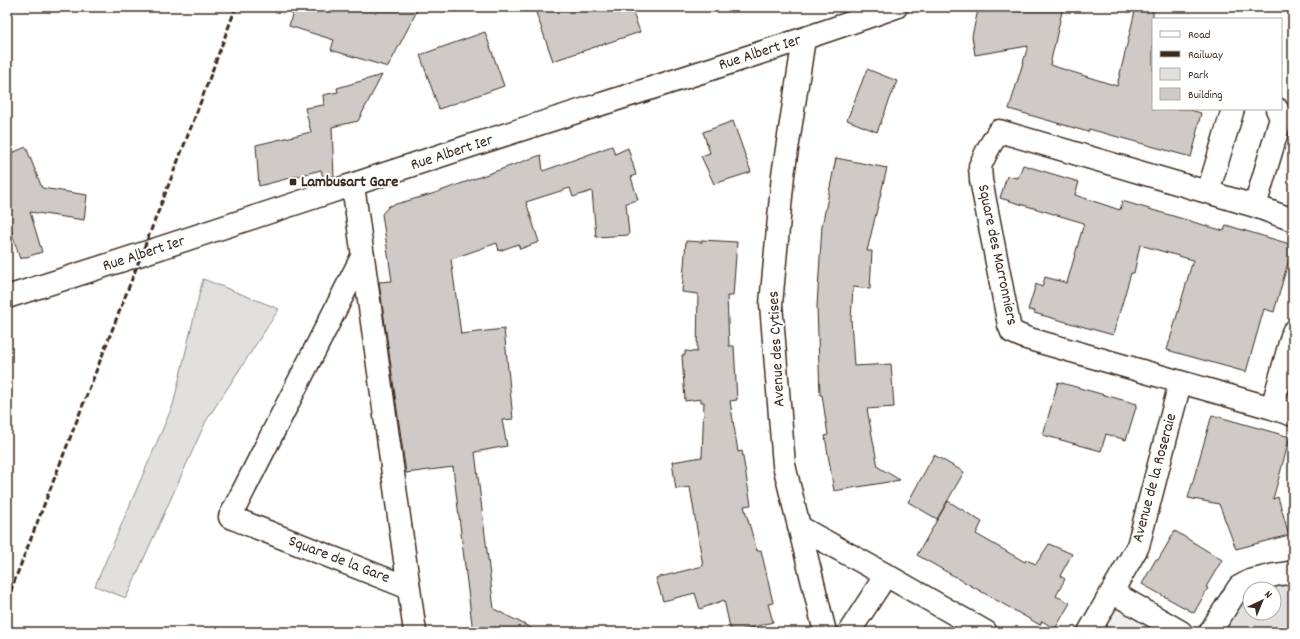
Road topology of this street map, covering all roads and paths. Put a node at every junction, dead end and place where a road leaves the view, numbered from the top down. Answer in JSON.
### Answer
{"nodes":[{"id":1,"x":896,"y":7,"type":"edge"},
{"id":2,"x":804,"y":39,"type":"junction"},
{"id":3,"x":1233,"y":110,"type":"edge"},
{"id":4,"x":1277,"y":110,"type":"edge"},
{"id":5,"x":353,"y":185,"type":"junction"},
{"id":6,"x":1208,"y":192,"type":"junction"},
{"id":7,"x":1255,"y":206,"type":"junction"},
{"id":8,"x":1293,"y":220,"type":"edge"},
{"id":9,"x":362,"y":255,"type":"junction"},
{"id":10,"x":7,"y":297,"type":"edge"},
{"id":11,"x":1293,"y":332,"type":"edge"},
{"id":12,"x":1180,"y":383,"type":"junction"},
{"id":13,"x":1272,"y":408,"type":"junction"},
{"id":14,"x":1293,"y":415,"type":"edge"},
{"id":15,"x":799,"y":527,"type":"junction"},
{"id":16,"x":886,"y":575,"type":"junction"},
{"id":17,"x":1293,"y":575,"type":"edge"},
{"id":18,"x":409,"y":588,"type":"junction"},
{"id":19,"x":1112,"y":592,"type":"junction"},
{"id":20,"x":415,"y":632,"type":"edge"},
{"id":21,"x":825,"y":632,"type":"edge"},
{"id":22,"x":848,"y":632,"type":"edge"},
{"id":23,"x":986,"y":632,"type":"edge"},
{"id":24,"x":1089,"y":632,"type":"edge"},
{"id":25,"x":1181,"y":632,"type":"edge"},
{"id":26,"x":1210,"y":632,"type":"edge"}],
"edges":[{"from":1,"to":2,"type":"street","name":"Rue Albert Ier"},
{"from":2,"to":5,"type":"street","name":"Rue Albert Ier"},
{"from":2,"to":15,"type":"street","name":"Avenue des Cytises"},
{"from":3,"to":6,"type":"street"},
{"from":4,"to":7,"type":"street"},
{"from":5,"to":9,"type":"street","name":"Square de la Gare"},
{"from":5,"to":10,"type":"street","name":"Rue Albert Ier"},
{"from":6,"to":7,"type":"street","name":"Square des Marronniers"},
{"from":6,"to":12,"type":"street","name":"Square des Marronniers"},
{"from":7,"to":8,"type":"street","name":"Square des Marronniers"},
{"from":9,"to":18,"type":"street","name":"Square de la Gare"},
{"from":9,"to":18,"type":"street","name":"Square de la Gare"},
{"from":11,"to":13,"type":"street"},
{"from":12,"to":13,"type":"street","name":"Square des Marronniers"},
{"from":12,"to":19,"type":"street","name":"Avenue de la Roseraie"},
{"from":13,"to":14,"type":"street","name":"Square des Marronniers"},
{"from":15,"to":16,"type":"street"},
{"from":15,"to":21,"type":"street","name":"Avenue des Cytises"},
{"from":16,"to":22,"type":"street"},
{"from":16,"to":23,"type":"street"},
{"from":17,"to":26,"type":"street"},
{"from":18,"to":20,"type":"street"},
{"from":19,"to":24,"type":"street","name":"Avenue de la Roseraie"},
{"from":19,"to":25,"type":"street"}]}
